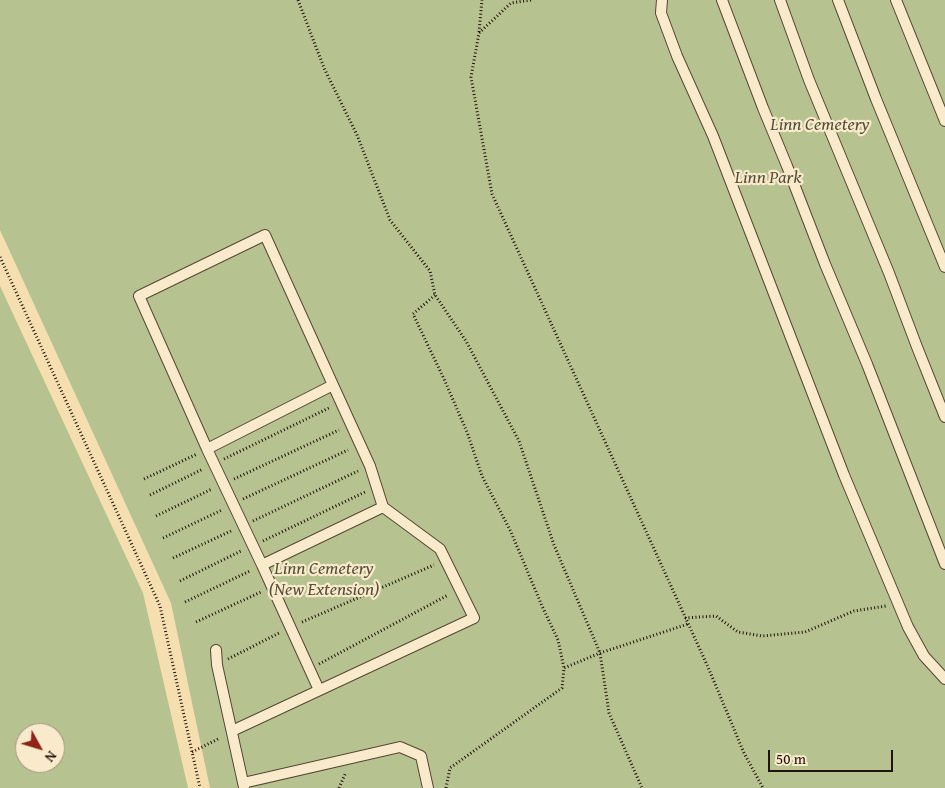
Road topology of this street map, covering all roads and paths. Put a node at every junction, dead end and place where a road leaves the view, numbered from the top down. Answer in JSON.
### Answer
{"nodes":[{"id":1,"x":298,"y":0,"type":"edge"},
{"id":2,"x":482,"y":0,"type":"edge"},
{"id":3,"x":531,"y":0,"type":"edge"},
{"id":4,"x":662,"y":0,"type":"edge"},
{"id":5,"x":722,"y":0,"type":"edge"},
{"id":6,"x":780,"y":0,"type":"edge"},
{"id":7,"x":838,"y":0,"type":"edge"},
{"id":8,"x":896,"y":0,"type":"edge"},
{"id":9,"x":479,"y":33,"type":"junction"},
{"id":10,"x":945,"y":121,"type":"edge"},
{"id":11,"x":0,"y":257,"type":"edge"},
{"id":12,"x":945,"y":267,"type":"edge"},
{"id":13,"x":435,"y":295,"type":"junction"},
{"id":14,"x":333,"y":386,"type":"junction"},
{"id":15,"x":341,"y":403,"type":"junction"},
{"id":16,"x":945,"y":417,"type":"edge"},
{"id":17,"x":351,"y":424,"type":"junction"},
{"id":18,"x":360,"y":444,"type":"junction"},
{"id":19,"x":207,"y":449,"type":"junction"},
{"id":20,"x":214,"y":464,"type":"junction"},
{"id":21,"x":370,"y":466,"type":"junction"},
{"id":22,"x":144,"y":479,"type":"dead end"},
{"id":23,"x":224,"y":484,"type":"junction"},
{"id":24,"x":377,"y":486,"type":"junction"},
{"id":25,"x":150,"y":495,"type":"dead end"},
{"id":26,"x":233,"y":504,"type":"junction"},
{"id":27,"x":383,"y":507,"type":"junction"},
{"id":28,"x":156,"y":516,"type":"dead end"},
{"id":29,"x":243,"y":525,"type":"junction"},
{"id":30,"x":163,"y":538,"type":"dead end"},
{"id":31,"x":253,"y":546,"type":"junction"},
{"id":32,"x":173,"y":558,"type":"dead end"},
{"id":33,"x":445,"y":560,"type":"junction"},
{"id":34,"x":945,"y":564,"type":"edge"},
{"id":35,"x":262,"y":565,"type":"junction"},
{"id":36,"x":180,"y":581,"type":"dead end"},
{"id":37,"x":272,"y":586,"type":"junction"},
{"id":38,"x":460,"y":589,"type":"junction"},
{"id":39,"x":185,"y":602,"type":"dead end"},
{"id":40,"x":898,"y":603,"type":"junction"},
{"id":41,"x":685,"y":618,"type":"junction"},
{"id":42,"x":196,"y":622,"type":"dead end"},
{"id":43,"x":688,"y":624,"type":"junction"},
{"id":44,"x":290,"y":627,"type":"junction"},
{"id":45,"x":216,"y":650,"type":"dead end"},
{"id":46,"x":600,"y":653,"type":"junction"},
{"id":47,"x":217,"y":665,"type":"junction"},
{"id":48,"x":564,"y":668,"type":"junction"},
{"id":49,"x":310,"y":669,"type":"junction"},
{"id":50,"x":945,"y":680,"type":"edge"},
{"id":51,"x":319,"y":690,"type":"junction"},
{"id":52,"x":232,"y":732,"type":"junction"},
{"id":53,"x":192,"y":752,"type":"junction"},
{"id":54,"x":244,"y":785,"type":"edge"},
{"id":55,"x":200,"y":788,"type":"edge"},
{"id":56,"x":428,"y":788,"type":"edge"},
{"id":57,"x":446,"y":788,"type":"edge"},
{"id":58,"x":642,"y":788,"type":"edge"},
{"id":59,"x":763,"y":788,"type":"edge"}],
"edges":[{"from":1,"to":13,"type":"path"},
{"from":2,"to":9,"type":"path"},
{"from":3,"to":9,"type":"path"},
{"from":4,"to":40,"type":"lane"},
{"from":5,"to":34,"type":"lane"},
{"from":6,"to":16,"type":"lane"},
{"from":7,"to":12,"type":"lane"},
{"from":8,"to":10,"type":"lane"},
{"from":9,"to":41,"type":"path"},
{"from":11,"to":53,"type":"path"},
{"from":13,"to":46,"type":"path"},
{"from":13,"to":48,"type":"path"},
{"from":14,"to":15,"type":"lane"},
{"from":14,"to":19,"type":"lane"},
{"from":14,"to":19,"type":"lane"},
{"from":15,"to":17,"type":"lane"},
{"from":15,"to":20,"type":"path"},
{"from":17,"to":18,"type":"lane"},
{"from":17,"to":23,"type":"path"},
{"from":18,"to":21,"type":"lane"},
{"from":18,"to":26,"type":"path"},
{"from":19,"to":20,"type":"lane"},
{"from":19,"to":22,"type":"path"},
{"from":20,"to":23,"type":"lane"},
{"from":20,"to":25,"type":"path"},
{"from":21,"to":24,"type":"lane"},
{"from":21,"to":29,"type":"path"},
{"from":23,"to":26,"type":"lane"},
{"from":23,"to":28,"type":"path"},
{"from":24,"to":27,"type":"lane"},
{"from":24,"to":31,"type":"path"},
{"from":26,"to":29,"type":"lane"},
{"from":26,"to":30,"type":"path"},
{"from":27,"to":33,"type":"lane"},
{"from":27,"to":35,"type":"lane"},
{"from":29,"to":31,"type":"lane"},
{"from":29,"to":32,"type":"path"},
{"from":31,"to":35,"type":"lane"},
{"from":31,"to":36,"type":"path"},
{"from":33,"to":38,"type":"lane"},
{"from":33,"to":44,"type":"path"},
{"from":35,"to":37,"type":"lane"},
{"from":35,"to":39,"type":"path"},
{"from":37,"to":42,"type":"path"},
{"from":37,"to":44,"type":"lane"},
{"from":38,"to":49,"type":"path"},
{"from":38,"to":51,"type":"lane"},
{"from":40,"to":41,"type":"path"},
{"from":40,"to":50,"type":"lane"},
{"from":41,"to":43,"type":"path"},
{"from":43,"to":46,"type":"path"},
{"from":43,"to":59,"type":"path"},
{"from":44,"to":47,"type":"path"},
{"from":44,"to":49,"type":"lane"},
{"from":45,"to":47,"type":"lane"},
{"from":46,"to":48,"type":"path"},
{"from":46,"to":58,"type":"path"},
{"from":47,"to":52,"type":"lane"},
{"from":48,"to":57,"type":"path"},
{"from":49,"to":51,"type":"lane"},
{"from":51,"to":52,"type":"lane"},
{"from":52,"to":53,"type":"path"},
{"from":52,"to":54,"type":"lane"},
{"from":53,"to":55,"type":"path"},
{"from":54,"to":56,"type":"lane"}]}
